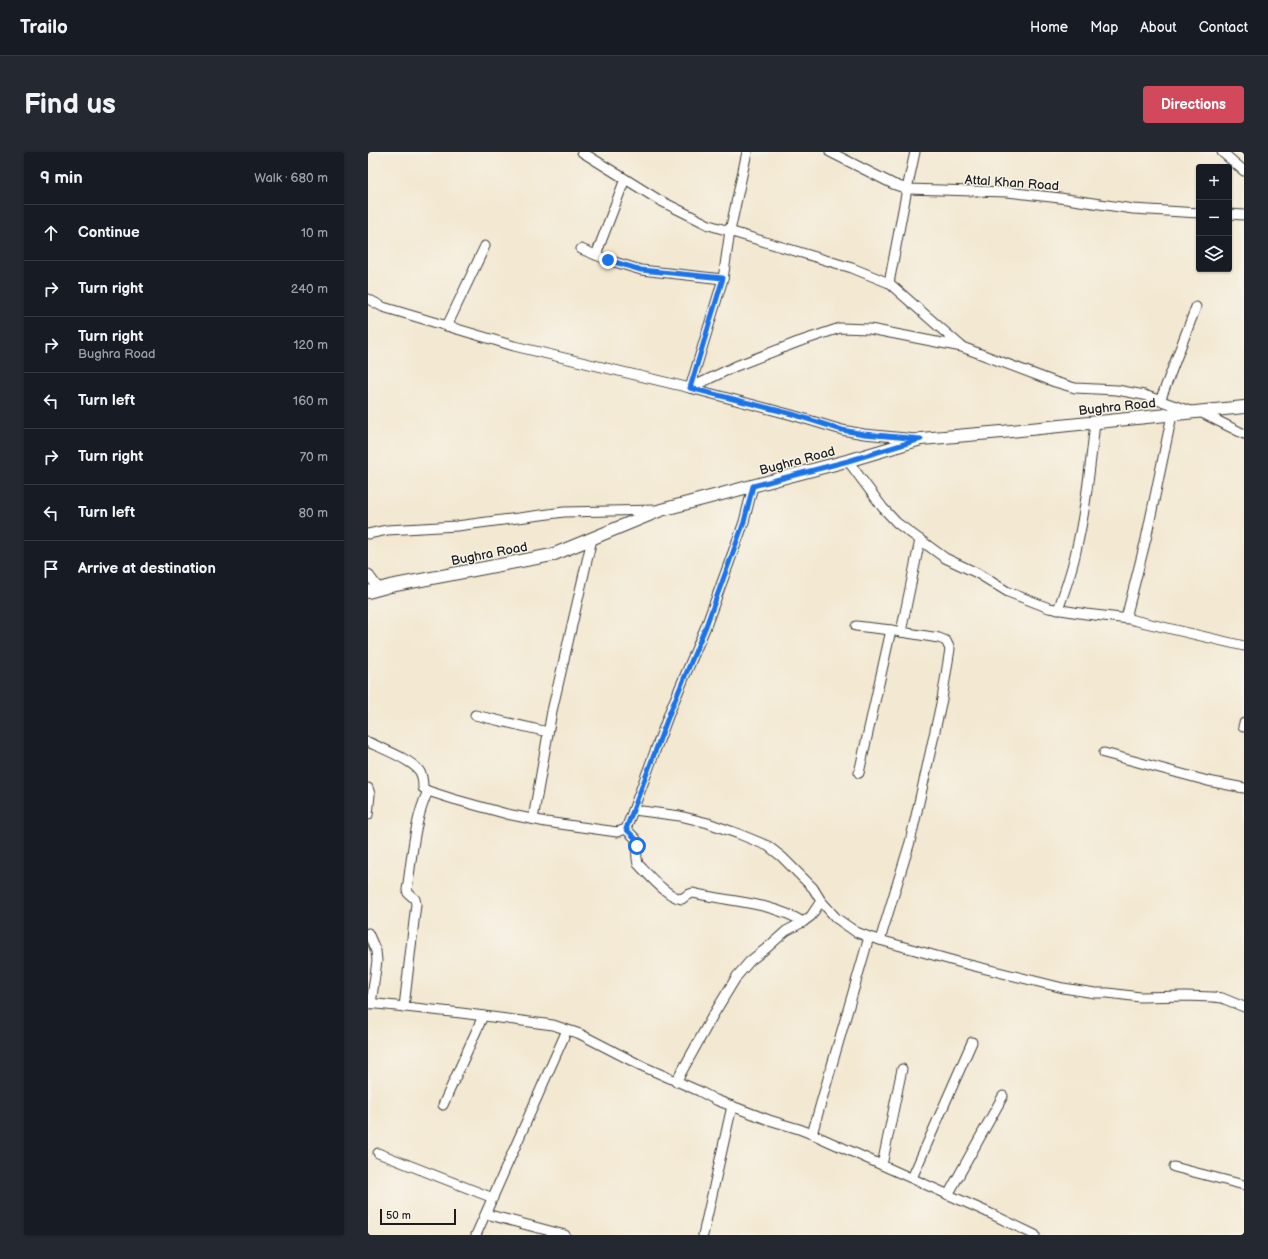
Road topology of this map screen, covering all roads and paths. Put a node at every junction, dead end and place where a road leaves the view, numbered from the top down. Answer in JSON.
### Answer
{"nodes":[{"id":1,"x":582,"y":152,"type":"edge"},
{"id":2,"x":747,"y":152,"type":"edge"},
{"id":3,"x":830,"y":152,"type":"edge"},
{"id":4,"x":915,"y":152,"type":"edge"},
{"id":5,"x":1222,"y":152,"type":"edge"},
{"id":6,"x":1244,"y":171,"type":"edge"},
{"id":7,"x":625,"y":179,"type":"junction"},
{"id":8,"x":907,"y":189,"type":"junction"},
{"id":9,"x":1196,"y":213,"type":"edge"},
{"id":10,"x":1232,"y":214,"type":"edge"},
{"id":11,"x":1244,"y":215,"type":"edge"},
{"id":12,"x":730,"y":231,"type":"junction"},
{"id":13,"x":485,"y":246,"type":"dead end"},
{"id":14,"x":581,"y":249,"type":"dead end"},
{"id":15,"x":596,"y":255,"type":"junction"},
{"id":16,"x":723,"y":278,"type":"junction"},
{"id":17,"x":889,"y":284,"type":"junction"},
{"id":18,"x":368,"y":299,"type":"edge"},
{"id":19,"x":1196,"y":307,"type":"dead end"},
{"id":20,"x":447,"y":326,"type":"junction"},
{"id":21,"x":962,"y":347,"type":"junction"},
{"id":22,"x":690,"y":388,"type":"junction"},
{"id":23,"x":1160,"y":401,"type":"junction"},
{"id":24,"x":1244,"y":407,"type":"edge"},
{"id":25,"x":1197,"y":412,"type":"junction"},
{"id":26,"x":1172,"y":415,"type":"junction"},
{"id":27,"x":1095,"y":423,"type":"junction"},
{"id":28,"x":1244,"y":434,"type":"edge"},
{"id":29,"x":921,"y":439,"type":"junction"},
{"id":30,"x":848,"y":461,"type":"junction"},
{"id":31,"x":753,"y":486,"type":"junction"},
{"id":32,"x":661,"y":510,"type":"junction"},
{"id":33,"x":368,"y":534,"type":"edge"},
{"id":34,"x":592,"y":538,"type":"junction"},
{"id":35,"x":920,"y":540,"type":"junction"},
{"id":36,"x":368,"y":574,"type":"edge"},
{"id":37,"x":374,"y":590,"type":"edge"},
{"id":38,"x":1058,"y":610,"type":"junction"},
{"id":39,"x":1126,"y":618,"type":"junction"},
{"id":40,"x":856,"y":626,"type":"dead end"},
{"id":41,"x":891,"y":630,"type":"junction"},
{"id":42,"x":901,"y":632,"type":"junction"},
{"id":43,"x":1244,"y":646,"type":"edge"},
{"id":44,"x":475,"y":715,"type":"dead end"},
{"id":45,"x":548,"y":732,"type":"junction"},
{"id":46,"x":368,"y":742,"type":"edge"},
{"id":47,"x":1104,"y":753,"type":"dead end"},
{"id":48,"x":859,"y":773,"type":"dead end"},
{"id":49,"x":368,"y":788,"type":"edge"},
{"id":50,"x":1244,"y":788,"type":"edge"},
{"id":51,"x":428,"y":791,"type":"junction"},
{"id":52,"x":634,"y":810,"type":"junction"},
{"id":53,"x":368,"y":815,"type":"edge"},
{"id":54,"x":533,"y":819,"type":"junction"},
{"id":55,"x":626,"y":829,"type":"junction"},
{"id":56,"x":821,"y":901,"type":"junction"},
{"id":57,"x":803,"y":922,"type":"junction"},
{"id":58,"x":368,"y":933,"type":"edge"},
{"id":59,"x":870,"y":937,"type":"junction"},
{"id":60,"x":880,"y":940,"type":"junction"},
{"id":61,"x":370,"y":1003,"type":"edge"},
{"id":62,"x":404,"y":1007,"type":"junction"},
{"id":63,"x":1244,"y":1007,"type":"edge"},
{"id":64,"x":483,"y":1016,"type":"junction"},
{"id":65,"x":567,"y":1030,"type":"junction"},
{"id":66,"x":972,"y":1042,"type":"dead end"},
{"id":67,"x":902,"y":1069,"type":"dead end"},
{"id":68,"x":676,"y":1082,"type":"junction"},
{"id":69,"x":1003,"y":1096,"type":"dead end"},
{"id":70,"x":443,"y":1105,"type":"dead end"},
{"id":71,"x":732,"y":1106,"type":"junction"},
{"id":72,"x":812,"y":1134,"type":"junction"},
{"id":73,"x":378,"y":1152,"type":"dead end"},
{"id":74,"x":882,"y":1165,"type":"junction"},
{"id":75,"x":1174,"y":1167,"type":"dead end"},
{"id":76,"x":912,"y":1178,"type":"junction"},
{"id":77,"x":1244,"y":1185,"type":"edge"},
{"id":78,"x":948,"y":1195,"type":"junction"},
{"id":79,"x":493,"y":1198,"type":"junction"},
{"id":80,"x":486,"y":1214,"type":"junction"},
{"id":81,"x":476,"y":1235,"type":"edge"},
{"id":82,"x":565,"y":1235,"type":"edge"},
{"id":83,"x":703,"y":1235,"type":"edge"},
{"id":84,"x":1035,"y":1235,"type":"edge"}],
"edges":[{"from":1,"to":7,"type":"street"},
{"from":2,"to":12,"type":"street"},
{"from":3,"to":8,"type":"street","name":"Attal Khan Road"},
{"from":4,"to":8,"type":"street"},
{"from":5,"to":6,"type":"street"},
{"from":7,"to":12,"type":"street"},
{"from":7,"to":15,"type":"street"},
{"from":8,"to":9,"type":"street","name":"Attal Khan Road"},
{"from":8,"to":17,"type":"street"},
{"from":10,"to":11,"type":"street"},
{"from":12,"to":16,"type":"street"},
{"from":12,"to":17,"type":"street"},
{"from":13,"to":20,"type":"street"},
{"from":14,"to":15,"type":"street"},
{"from":15,"to":16,"type":"street"},
{"from":16,"to":22,"type":"street"},
{"from":17,"to":21,"type":"street"},
{"from":18,"to":20,"type":"street"},
{"from":19,"to":23,"type":"street"},
{"from":20,"to":22,"type":"street"},
{"from":21,"to":22,"type":"street"},
{"from":21,"to":23,"type":"street"},
{"from":22,"to":29,"type":"street"},
{"from":23,"to":25,"type":"street"},
{"from":24,"to":25,"type":"street","name":"Bughra Road"},
{"from":25,"to":26,"type":"street","name":"Bughra Road"},
{"from":25,"to":28,"type":"street"},
{"from":26,"to":27,"type":"street","name":"Bughra Road"},
{"from":26,"to":39,"type":"street"},
{"from":27,"to":29,"type":"street","name":"Bughra Road"},
{"from":27,"to":38,"type":"street"},
{"from":29,"to":30,"type":"street","name":"Bughra Road"},
{"from":30,"to":31,"type":"street","name":"Bughra Road"},
{"from":30,"to":35,"type":"street"},
{"from":31,"to":32,"type":"street","name":"Bughra Road"},
{"from":31,"to":52,"type":"street"},
{"from":32,"to":33,"type":"street"},
{"from":32,"to":34,"type":"street","name":"Bughra Road"},
{"from":34,"to":37,"type":"street","name":"Bughra Road"},
{"from":34,"to":45,"type":"street"},
{"from":35,"to":38,"type":"street"},
{"from":35,"to":42,"type":"street"},
{"from":36,"to":37,"type":"street"},
{"from":38,"to":39,"type":"street"},
{"from":39,"to":43,"type":"street"},
{"from":40,"to":41,"type":"street"},
{"from":41,"to":42,"type":"street"},
{"from":41,"to":48,"type":"street"},
{"from":42,"to":60,"type":"street"},
{"from":44,"to":45,"type":"street"},
{"from":45,"to":54,"type":"street"},
{"from":46,"to":51,"type":"street"},
{"from":47,"to":50,"type":"street"},
{"from":49,"to":53,"type":"street"},
{"from":51,"to":54,"type":"street"},
{"from":51,"to":62,"type":"street"},
{"from":52,"to":55,"type":"street"},
{"from":52,"to":56,"type":"street"},
{"from":54,"to":55,"type":"street"},
{"from":55,"to":57,"type":"street"},
{"from":56,"to":57,"type":"street"},
{"from":56,"to":59,"type":"street"},
{"from":57,"to":68,"type":"street"},
{"from":58,"to":61,"type":"street"},
{"from":59,"to":60,"type":"street"},
{"from":59,"to":72,"type":"street"},
{"from":60,"to":63,"type":"street"},
{"from":61,"to":62,"type":"street"},
{"from":62,"to":64,"type":"street"},
{"from":64,"to":65,"type":"street"},
{"from":64,"to":70,"type":"street"},
{"from":65,"to":68,"type":"street"},
{"from":65,"to":79,"type":"street"},
{"from":66,"to":76,"type":"street"},
{"from":67,"to":74,"type":"street"},
{"from":68,"to":71,"type":"street"},
{"from":69,"to":78,"type":"street"},
{"from":71,"to":72,"type":"street"},
{"from":71,"to":83,"type":"street"},
{"from":72,"to":74,"type":"street"},
{"from":73,"to":79,"type":"street"},
{"from":74,"to":76,"type":"street"},
{"from":75,"to":77,"type":"street"},
{"from":76,"to":78,"type":"street"},
{"from":78,"to":84,"type":"street"},
{"from":79,"to":80,"type":"street"},
{"from":80,"to":81,"type":"street"},
{"from":80,"to":82,"type":"street"}]}
